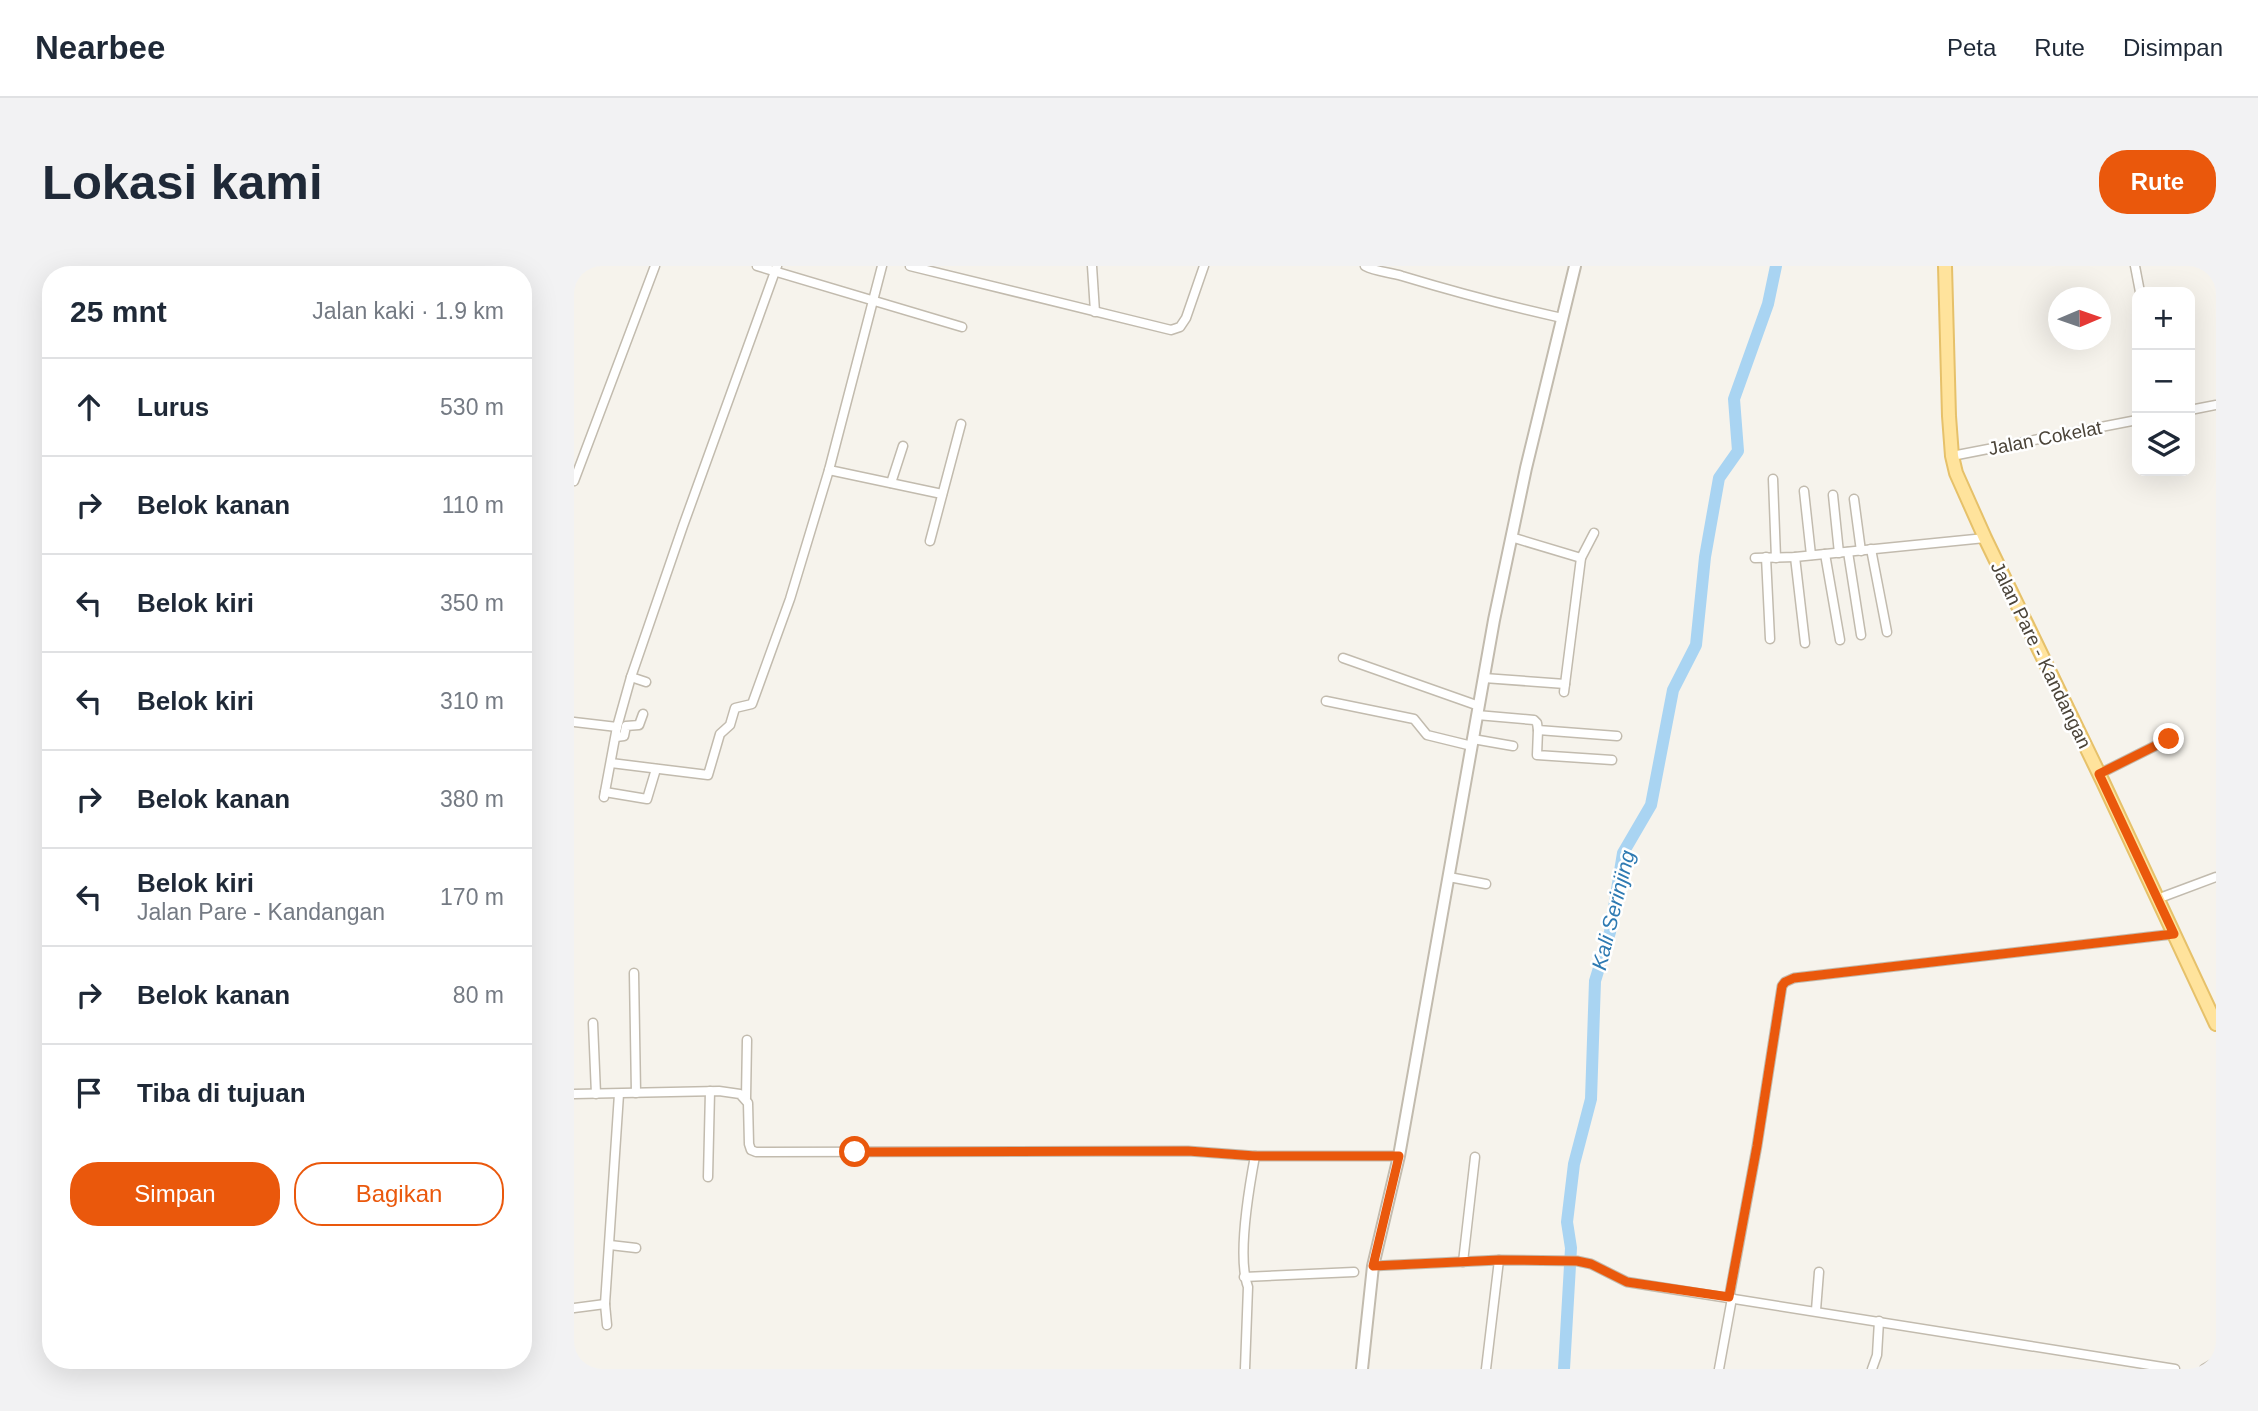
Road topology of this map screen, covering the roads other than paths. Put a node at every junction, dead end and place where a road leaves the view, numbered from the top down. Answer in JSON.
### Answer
{"nodes":[{"id":1,"x":655,"y":266,"type":"edge"},
{"id":2,"x":757,"y":266,"type":"edge"},
{"id":3,"x":883,"y":266,"type":"edge"},
{"id":4,"x":910,"y":266,"type":"edge"},
{"id":5,"x":1092,"y":266,"type":"edge"},
{"id":6,"x":1204,"y":266,"type":"edge"},
{"id":7,"x":1365,"y":266,"type":"edge"},
{"id":8,"x":1575,"y":266,"type":"edge"},
{"id":9,"x":1945,"y":266,"type":"edge"},
{"id":10,"x":2134,"y":266,"type":"edge"},
{"id":11,"x":777,"y":269,"type":"edge"},
{"id":12,"x":2139,"y":287,"type":"edge"},
{"id":13,"x":874,"y":300,"type":"junction"},
{"id":14,"x":1095,"y":312,"type":"junction"},
{"id":15,"x":1562,"y":318,"type":"junction"},
{"id":16,"x":962,"y":327,"type":"dead end"},
{"id":17,"x":2216,"y":405,"type":"edge"},
{"id":18,"x":2195,"y":409,"type":"edge"},
{"id":19,"x":2132,"y":421,"type":"edge"},
{"id":20,"x":961,"y":424,"type":"dead end"},
{"id":21,"x":903,"y":446,"type":"dead end"},
{"id":22,"x":1952,"y":456,"type":"junction"},
{"id":23,"x":829,"y":470,"type":"junction"},
{"id":24,"x":1773,"y":479,"type":"dead end"},
{"id":25,"x":574,"y":481,"type":"edge"},
{"id":26,"x":891,"y":483,"type":"junction"},
{"id":27,"x":1804,"y":491,"type":"dead end"},
{"id":28,"x":942,"y":494,"type":"junction"},
{"id":29,"x":1833,"y":495,"type":"dead end"},
{"id":30,"x":1854,"y":499,"type":"dead end"},
{"id":31,"x":1594,"y":533,"type":"dead end"},
{"id":32,"x":1511,"y":537,"type":"junction"},
{"id":33,"x":1985,"y":538,"type":"junction"},
{"id":34,"x":930,"y":541,"type":"dead end"},
{"id":35,"x":1871,"y":550,"type":"junction"},
{"id":36,"x":1861,"y":551,"type":"junction"},
{"id":37,"x":1843,"y":552,"type":"junction"},
{"id":38,"x":1825,"y":554,"type":"junction"},
{"id":39,"x":1811,"y":555,"type":"junction"},
{"id":40,"x":1771,"y":557,"type":"junction"},
{"id":41,"x":1795,"y":557,"type":"junction"},
{"id":42,"x":1581,"y":558,"type":"junction"},
{"id":43,"x":1755,"y":558,"type":"dead end"},
{"id":44,"x":1886,"y":632,"type":"dead end"},
{"id":45,"x":1861,"y":635,"type":"dead end"},
{"id":46,"x":1770,"y":639,"type":"dead end"},
{"id":47,"x":1840,"y":639,"type":"dead end"},
{"id":48,"x":1805,"y":643,"type":"dead end"},
{"id":49,"x":1343,"y":659,"type":"dead end"},
{"id":50,"x":631,"y":677,"type":"junction"},
{"id":51,"x":1484,"y":678,"type":"junction"},
{"id":52,"x":646,"y":682,"type":"dead end"},
{"id":53,"x":1326,"y":701,"type":"dead end"},
{"id":54,"x":1478,"y":710,"type":"junction"},
{"id":55,"x":643,"y":714,"type":"dead end"},
{"id":56,"x":574,"y":722,"type":"edge"},
{"id":57,"x":617,"y":727,"type":"junction"},
{"id":58,"x":1538,"y":730,"type":"junction"},
{"id":59,"x":2177,"y":735,"type":"dead end"},
{"id":60,"x":1617,"y":736,"type":"dead end"},
{"id":61,"x":616,"y":737,"type":"junction"},
{"id":62,"x":1473,"y":743,"type":"junction"},
{"id":63,"x":1513,"y":746,"type":"dead end"},
{"id":64,"x":1612,"y":760,"type":"dead end"},
{"id":65,"x":611,"y":763,"type":"junction"},
{"id":66,"x":656,"y":769,"type":"junction"},
{"id":67,"x":2099,"y":774,"type":"junction"},
{"id":68,"x":1449,"y":877,"type":"junction"},
{"id":69,"x":2216,"y":877,"type":"edge"},
{"id":70,"x":1486,"y":884,"type":"dead end"},
{"id":71,"x":2157,"y":899,"type":"junction"},
{"id":72,"x":2174,"y":934,"type":"junction"},
{"id":73,"x":634,"y":973,"type":"dead end"},
{"id":74,"x":593,"y":1023,"type":"dead end"},
{"id":75,"x":2216,"y":1024,"type":"edge"},
{"id":76,"x":747,"y":1040,"type":"dead end"},
{"id":77,"x":710,"y":1091,"type":"junction"},
{"id":78,"x":636,"y":1093,"type":"junction"},
{"id":79,"x":574,"y":1094,"type":"edge"},
{"id":80,"x":596,"y":1094,"type":"junction"},
{"id":81,"x":619,"y":1094,"type":"junction"},
{"id":82,"x":746,"y":1098,"type":"junction"},
{"id":83,"x":1255,"y":1156,"type":"junction"},
{"id":84,"x":1399,"y":1156,"type":"junction"},
{"id":85,"x":1475,"y":1157,"type":"dead end"},
{"id":86,"x":708,"y":1177,"type":"dead end"},
{"id":87,"x":610,"y":1245,"type":"junction"},
{"id":88,"x":636,"y":1248,"type":"dead end"},
{"id":89,"x":1499,"y":1260,"type":"junction"},
{"id":90,"x":1463,"y":1262,"type":"junction"},
{"id":91,"x":1373,"y":1266,"type":"junction"},
{"id":92,"x":1354,"y":1272,"type":"dead end"},
{"id":93,"x":1819,"y":1272,"type":"dead end"},
{"id":94,"x":1244,"y":1277,"type":"junction"},
{"id":95,"x":1731,"y":1298,"type":"junction"},
{"id":96,"x":605,"y":1304,"type":"junction"},
{"id":97,"x":574,"y":1308,"type":"edge"},
{"id":98,"x":1816,"y":1310,"type":"junction"},
{"id":99,"x":1879,"y":1321,"type":"junction"},
{"id":100,"x":607,"y":1325,"type":"dead end"},
{"id":101,"x":2216,"y":1362,"type":"edge"},
{"id":102,"x":2121,"y":1365,"type":"edge"},
{"id":103,"x":1245,"y":1369,"type":"edge"},
{"id":104,"x":1362,"y":1369,"type":"edge"},
{"id":105,"x":1486,"y":1369,"type":"edge"},
{"id":106,"x":1719,"y":1369,"type":"edge"},
{"id":107,"x":1872,"y":1369,"type":"edge"},
{"id":108,"x":2175,"y":1369,"type":"edge"},
{"id":109,"x":2204,"y":1369,"type":"edge"}],
"edges":[{"from":1,"to":25,"type":"street"},
{"from":2,"to":11,"type":"street"},
{"from":3,"to":13,"type":"street"},
{"from":4,"to":14,"type":"street"},
{"from":5,"to":14,"type":"street"},
{"from":6,"to":14,"type":"street"},
{"from":7,"to":15,"type":"street"},
{"from":8,"to":15,"type":"street"},
{"from":9,"to":22,"type":"main road","name":"Jalan Pare - Kandangan"},
{"from":10,"to":12,"type":"street"},
{"from":11,"to":13,"type":"street"},
{"from":11,"to":50,"type":"street"},
{"from":13,"to":16,"type":"street"},
{"from":13,"to":23,"type":"street"},
{"from":15,"to":32,"type":"street"},
{"from":17,"to":18,"type":"street"},
{"from":19,"to":22,"type":"street","name":"Jalan Cokelat"},
{"from":20,"to":28,"type":"street"},
{"from":21,"to":26,"type":"street"},
{"from":22,"to":33,"type":"main road","name":"Jalan Pare - Kandangan"},
{"from":23,"to":26,"type":"street"},
{"from":23,"to":66,"type":"street"},
{"from":24,"to":40,"type":"street"},
{"from":26,"to":28,"type":"street"},
{"from":27,"to":39,"type":"street"},
{"from":28,"to":34,"type":"street"},
{"from":29,"to":37,"type":"street"},
{"from":30,"to":36,"type":"street"},
{"from":31,"to":42,"type":"street"},
{"from":32,"to":42,"type":"street"},
{"from":32,"to":51,"type":"street"},
{"from":33,"to":35,"type":"street"},
{"from":33,"to":67,"type":"main road","name":"Jalan Pare - Kandangan"},
{"from":35,"to":36,"type":"street"},
{"from":35,"to":44,"type":"street"},
{"from":36,"to":37,"type":"street"},
{"from":37,"to":38,"type":"street"},
{"from":37,"to":45,"type":"street"},
{"from":38,"to":39,"type":"street"},
{"from":38,"to":47,"type":"street"},
{"from":39,"to":41,"type":"street"},
{"from":40,"to":41,"type":"street"},
{"from":40,"to":43,"type":"street"},
{"from":40,"to":46,"type":"street"},
{"from":41,"to":48,"type":"street"},
{"from":42,"to":51,"type":"street"},
{"from":49,"to":54,"type":"street"},
{"from":50,"to":52,"type":"street"},
{"from":50,"to":57,"type":"street"},
{"from":51,"to":54,"type":"street"},
{"from":53,"to":62,"type":"street"},
{"from":54,"to":58,"type":"street"},
{"from":54,"to":62,"type":"street"},
{"from":55,"to":61,"type":"street"},
{"from":56,"to":57,"type":"street"},
{"from":57,"to":61,"type":"street"},
{"from":58,"to":60,"type":"street"},
{"from":58,"to":64,"type":"street"},
{"from":59,"to":67,"type":"street"},
{"from":61,"to":65,"type":"street"},
{"from":62,"to":63,"type":"street"},
{"from":62,"to":68,"type":"street"},
{"from":65,"to":66,"type":"street"},
{"from":65,"to":66,"type":"street"},
{"from":67,"to":71,"type":"main road","name":"Jalan Pare - Kandangan"},
{"from":68,"to":70,"type":"street"},
{"from":68,"to":84,"type":"street"},
{"from":69,"to":71,"type":"street"},
{"from":71,"to":72,"type":"main road","name":"Jalan Pare - Kandangan"},
{"from":72,"to":75,"type":"main road","name":"Jalan Pare - Kandangan"},
{"from":72,"to":95,"type":"street"},
{"from":73,"to":78,"type":"street"},
{"from":74,"to":80,"type":"street"},
{"from":76,"to":82,"type":"street"},
{"from":77,"to":78,"type":"street"},
{"from":77,"to":82,"type":"street"},
{"from":77,"to":86,"type":"street"},
{"from":78,"to":81,"type":"street"},
{"from":79,"to":80,"type":"street"},
{"from":80,"to":81,"type":"street"},
{"from":81,"to":87,"type":"street"},
{"from":82,"to":83,"type":"street"},
{"from":83,"to":84,"type":"street"},
{"from":83,"to":94,"type":"street"},
{"from":84,"to":91,"type":"street"},
{"from":85,"to":90,"type":"street"},
{"from":87,"to":88,"type":"street"},
{"from":87,"to":96,"type":"street"},
{"from":89,"to":90,"type":"street"},
{"from":89,"to":95,"type":"street"},
{"from":89,"to":105,"type":"street"},
{"from":90,"to":91,"type":"street"},
{"from":91,"to":104,"type":"street"},
{"from":92,"to":94,"type":"street"},
{"from":93,"to":98,"type":"street"},
{"from":94,"to":103,"type":"street"},
{"from":95,"to":98,"type":"street"},
{"from":95,"to":106,"type":"street"},
{"from":96,"to":97,"type":"street"},
{"from":96,"to":100,"type":"street"},
{"from":98,"to":99,"type":"street"},
{"from":99,"to":102,"type":"street"},
{"from":99,"to":107,"type":"street"},
{"from":101,"to":109,"type":"street"},
{"from":102,"to":108,"type":"street"}]}
